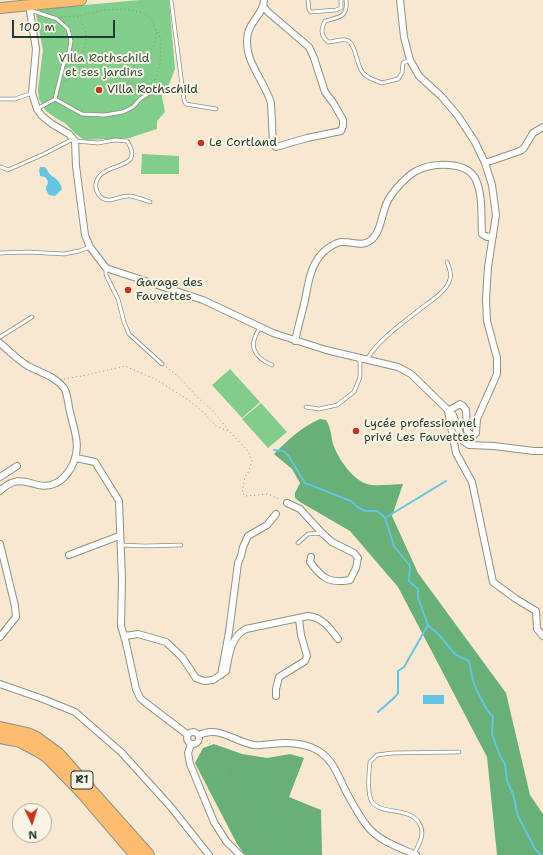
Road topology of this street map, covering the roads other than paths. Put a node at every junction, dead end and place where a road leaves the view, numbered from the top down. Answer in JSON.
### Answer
{"nodes":[{"id":1,"x":81,"y":0,"type":"edge"},
{"id":2,"x":171,"y":0,"type":"edge"},
{"id":3,"x":308,"y":0,"type":"edge"},
{"id":4,"x":341,"y":0,"type":"edge"},
{"id":5,"x":346,"y":0,"type":"edge"},
{"id":6,"x":400,"y":0,"type":"edge"},
{"id":7,"x":264,"y":3,"type":"edge"},
{"id":8,"x":29,"y":7,"type":"junction"},
{"id":9,"x":0,"y":8,"type":"edge"},
{"id":10,"x":410,"y":60,"type":"junction"},
{"id":11,"x":151,"y":92,"type":"road end"},
{"id":12,"x":32,"y":93,"type":"junction"},
{"id":13,"x":55,"y":98,"type":"junction"},
{"id":14,"x":0,"y":99,"type":"edge"},
{"id":15,"x":37,"y":108,"type":"junction"},
{"id":16,"x":216,"y":109,"type":"dead end"},
{"id":17,"x":543,"y":127,"type":"edge"},
{"id":18,"x":74,"y":140,"type":"junction"},
{"id":19,"x":485,"y":162,"type":"junction"},
{"id":20,"x":2,"y":167,"type":"dead end"},
{"id":21,"x":150,"y":202,"type":"dead end"},
{"id":22,"x":493,"y":236,"type":"junction"},
{"id":23,"x":90,"y":247,"type":"junction"},
{"id":24,"x":0,"y":253,"type":"edge"},
{"id":25,"x":448,"y":262,"type":"dead end"},
{"id":26,"x":106,"y":268,"type":"junction"},
{"id":27,"x":32,"y":317,"type":"dead end"},
{"id":28,"x":260,"y":328,"type":"junction"},
{"id":29,"x":0,"y":337,"type":"edge"},
{"id":30,"x":295,"y":341,"type":"junction"},
{"id":31,"x":0,"y":343,"type":"edge"},
{"id":32,"x":364,"y":358,"type":"junction"},
{"id":33,"x":162,"y":364,"type":"road end"},
{"id":34,"x":272,"y":365,"type":"dead end"},
{"id":35,"x":306,"y":407,"type":"dead end"},
{"id":36,"x":448,"y":411,"type":"junction"},
{"id":37,"x":543,"y":451,"type":"edge"},
{"id":38,"x":76,"y":458,"type":"junction"},
{"id":39,"x":17,"y":466,"type":"dead end"},
{"id":40,"x":0,"y":477,"type":"edge"},
{"id":41,"x":0,"y":491,"type":"edge"},
{"id":42,"x":287,"y":503,"type":"road end"},
{"id":43,"x":276,"y":514,"type":"dead end"},
{"id":44,"x":322,"y":533,"type":"junction"},
{"id":45,"x":119,"y":536,"type":"junction"},
{"id":46,"x":0,"y":544,"type":"edge"},
{"id":47,"x":298,"y":544,"type":"dead end"},
{"id":48,"x":120,"y":545,"type":"junction"},
{"id":49,"x":181,"y":545,"type":"dead end"},
{"id":50,"x":68,"y":555,"type":"dead end"},
{"id":51,"x":311,"y":558,"type":"dead end"},
{"id":52,"x":299,"y":618,"type":"junction"},
{"id":53,"x":124,"y":636,"type":"junction"},
{"id":54,"x":543,"y":636,"type":"edge"},
{"id":55,"x":0,"y":637,"type":"edge"},
{"id":56,"x":338,"y":639,"type":"dead end"},
{"id":57,"x":220,"y":675,"type":"junction"},
{"id":58,"x":0,"y":684,"type":"edge"},
{"id":59,"x":276,"y":696,"type":"dead end"},
{"id":60,"x":0,"y":728,"type":"edge"},
{"id":61,"x":201,"y":734,"type":"junction"},
{"id":62,"x":188,"y":735,"type":"junction"},
{"id":63,"x":0,"y":737,"type":"edge"},
{"id":64,"x":191,"y":744,"type":"junction"},
{"id":65,"x":459,"y":752,"type":"dead end"},
{"id":66,"x":415,"y":854,"type":"edge"},
{"id":67,"x":136,"y":855,"type":"edge"},
{"id":68,"x":148,"y":855,"type":"edge"},
{"id":69,"x":208,"y":855,"type":"edge"},
{"id":70,"x":240,"y":855,"type":"edge"}],
"edges":[{"from":1,"to":8,"type":"main road"},
{"from":2,"to":16,"type":"lane"},
{"from":3,"to":4,"type":"lane"},
{"from":5,"to":10,"type":"lane"},
{"from":6,"to":10,"type":"street"},
{"from":7,"to":7,"type":"street"},
{"from":8,"to":9,"type":"main road"},
{"from":8,"to":12,"type":"street"},
{"from":8,"to":13,"type":"lane"},
{"from":10,"to":19,"type":"street"},
{"from":11,"to":13,"type":"lane"},
{"from":12,"to":14,"type":"lane"},
{"from":12,"to":15,"type":"street"},
{"from":13,"to":15,"type":"lane"},
{"from":15,"to":18,"type":"street"},
{"from":17,"to":19,"type":"street"},
{"from":18,"to":20,"type":"lane"},
{"from":18,"to":21,"type":"lane"},
{"from":18,"to":23,"type":"street"},
{"from":19,"to":22,"type":"street"},
{"from":22,"to":30,"type":"street"},
{"from":22,"to":36,"type":"street"},
{"from":23,"to":24,"type":"lane"},
{"from":23,"to":26,"type":"street"},
{"from":25,"to":32,"type":"lane"},
{"from":26,"to":28,"type":"street"},
{"from":26,"to":33,"type":"lane"},
{"from":27,"to":29,"type":"lane"},
{"from":28,"to":30,"type":"street"},
{"from":28,"to":34,"type":"lane"},
{"from":30,"to":32,"type":"street"},
{"from":31,"to":38,"type":"street"},
{"from":32,"to":35,"type":"lane"},
{"from":32,"to":36,"type":"street"},
{"from":36,"to":37,"type":"street"},
{"from":36,"to":54,"type":"street"},
{"from":38,"to":41,"type":"street"},
{"from":38,"to":45,"type":"street"},
{"from":39,"to":40,"type":"street"},
{"from":42,"to":44,"type":"street"},
{"from":43,"to":57,"type":"street"},
{"from":44,"to":47,"type":"lane"},
{"from":44,"to":51,"type":"street"},
{"from":45,"to":48,"type":"street"},
{"from":45,"to":50,"type":"street"},
{"from":46,"to":55,"type":"street"},
{"from":48,"to":49,"type":"lane"},
{"from":48,"to":53,"type":"street"},
{"from":52,"to":56,"type":"street"},
{"from":52,"to":57,"type":"street"},
{"from":52,"to":59,"type":"street"},
{"from":53,"to":57,"type":"street"},
{"from":53,"to":62,"type":"street"},
{"from":58,"to":69,"type":"street"},
{"from":60,"to":68,"type":"highway","number":"R1"},
{"from":61,"to":62,"type":"street"},
{"from":61,"to":64,"type":"street"},
{"from":61,"to":66,"type":"street"},
{"from":62,"to":64,"type":"street"},
{"from":63,"to":67,"type":"highway","number":"R1"},
{"from":64,"to":70,"type":"street"},
{"from":65,"to":66,"type":"lane"}]}
